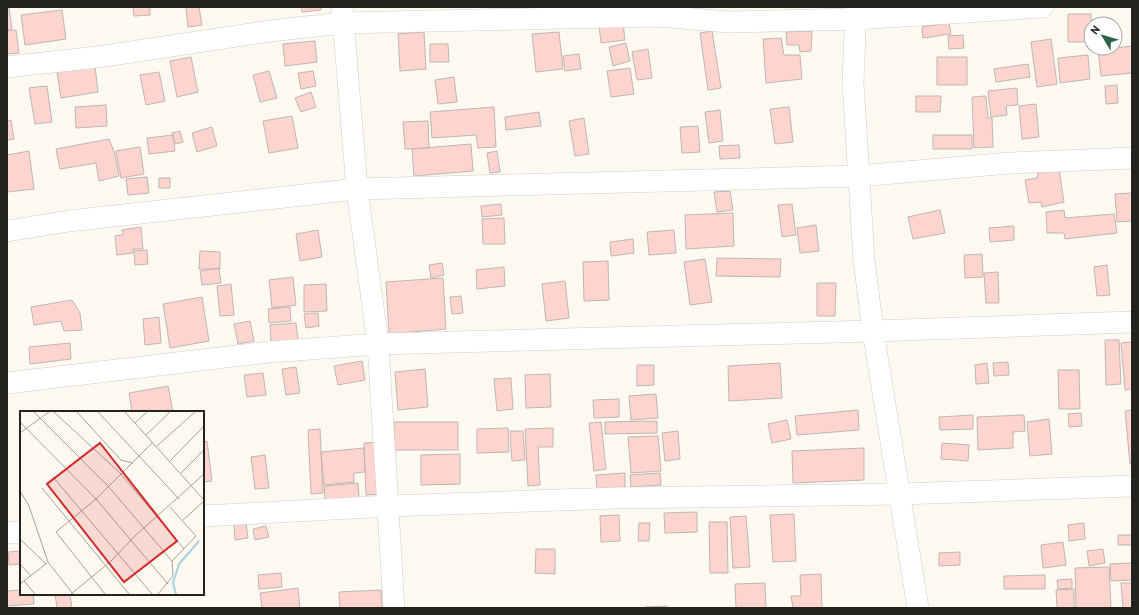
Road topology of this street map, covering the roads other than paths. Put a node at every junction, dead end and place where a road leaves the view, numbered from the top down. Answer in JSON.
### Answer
{"nodes":[{"id":1,"x":1043,"y":7,"type":"edge"},
{"id":2,"x":856,"y":13,"type":"edge"},
{"id":3,"x":342,"y":15,"type":"edge"},
{"id":4,"x":7,"y":67,"type":"edge"},
{"id":5,"x":1132,"y":158,"type":"edge"},
{"id":6,"x":858,"y":176,"type":"junction"},
{"id":7,"x":357,"y":189,"type":"junction"},
{"id":8,"x":7,"y":231,"type":"edge"},
{"id":9,"x":1132,"y":322,"type":"edge"},
{"id":10,"x":873,"y":332,"type":"junction"},
{"id":11,"x":378,"y":344,"type":"junction"},
{"id":12,"x":7,"y":383,"type":"edge"},
{"id":13,"x":1132,"y":486,"type":"edge"},
{"id":14,"x":899,"y":494,"type":"junction"},
{"id":15,"x":389,"y":506,"type":"junction"},
{"id":16,"x":204,"y":516,"type":"edge"},
{"id":17,"x":20,"y":532,"type":"edge"},
{"id":18,"x":7,"y":533,"type":"edge"},
{"id":19,"x":394,"y":608,"type":"edge"},
{"id":20,"x":918,"y":608,"type":"edge"}],
"edges":[{"from":1,"to":2,"type":"street"},
{"from":2,"to":3,"type":"street"},
{"from":2,"to":6,"type":"street"},
{"from":3,"to":4,"type":"street"},
{"from":3,"to":7,"type":"street"},
{"from":5,"to":6,"type":"street"},
{"from":6,"to":7,"type":"street"},
{"from":6,"to":10,"type":"street"},
{"from":7,"to":8,"type":"street"},
{"from":7,"to":11,"type":"street"},
{"from":9,"to":10,"type":"street"},
{"from":10,"to":11,"type":"street"},
{"from":10,"to":14,"type":"street"},
{"from":11,"to":12,"type":"street"},
{"from":11,"to":15,"type":"street"},
{"from":13,"to":14,"type":"street"},
{"from":14,"to":15,"type":"street"},
{"from":14,"to":20,"type":"street"},
{"from":15,"to":16,"type":"street"},
{"from":15,"to":19,"type":"street"},
{"from":17,"to":18,"type":"street"}]}
